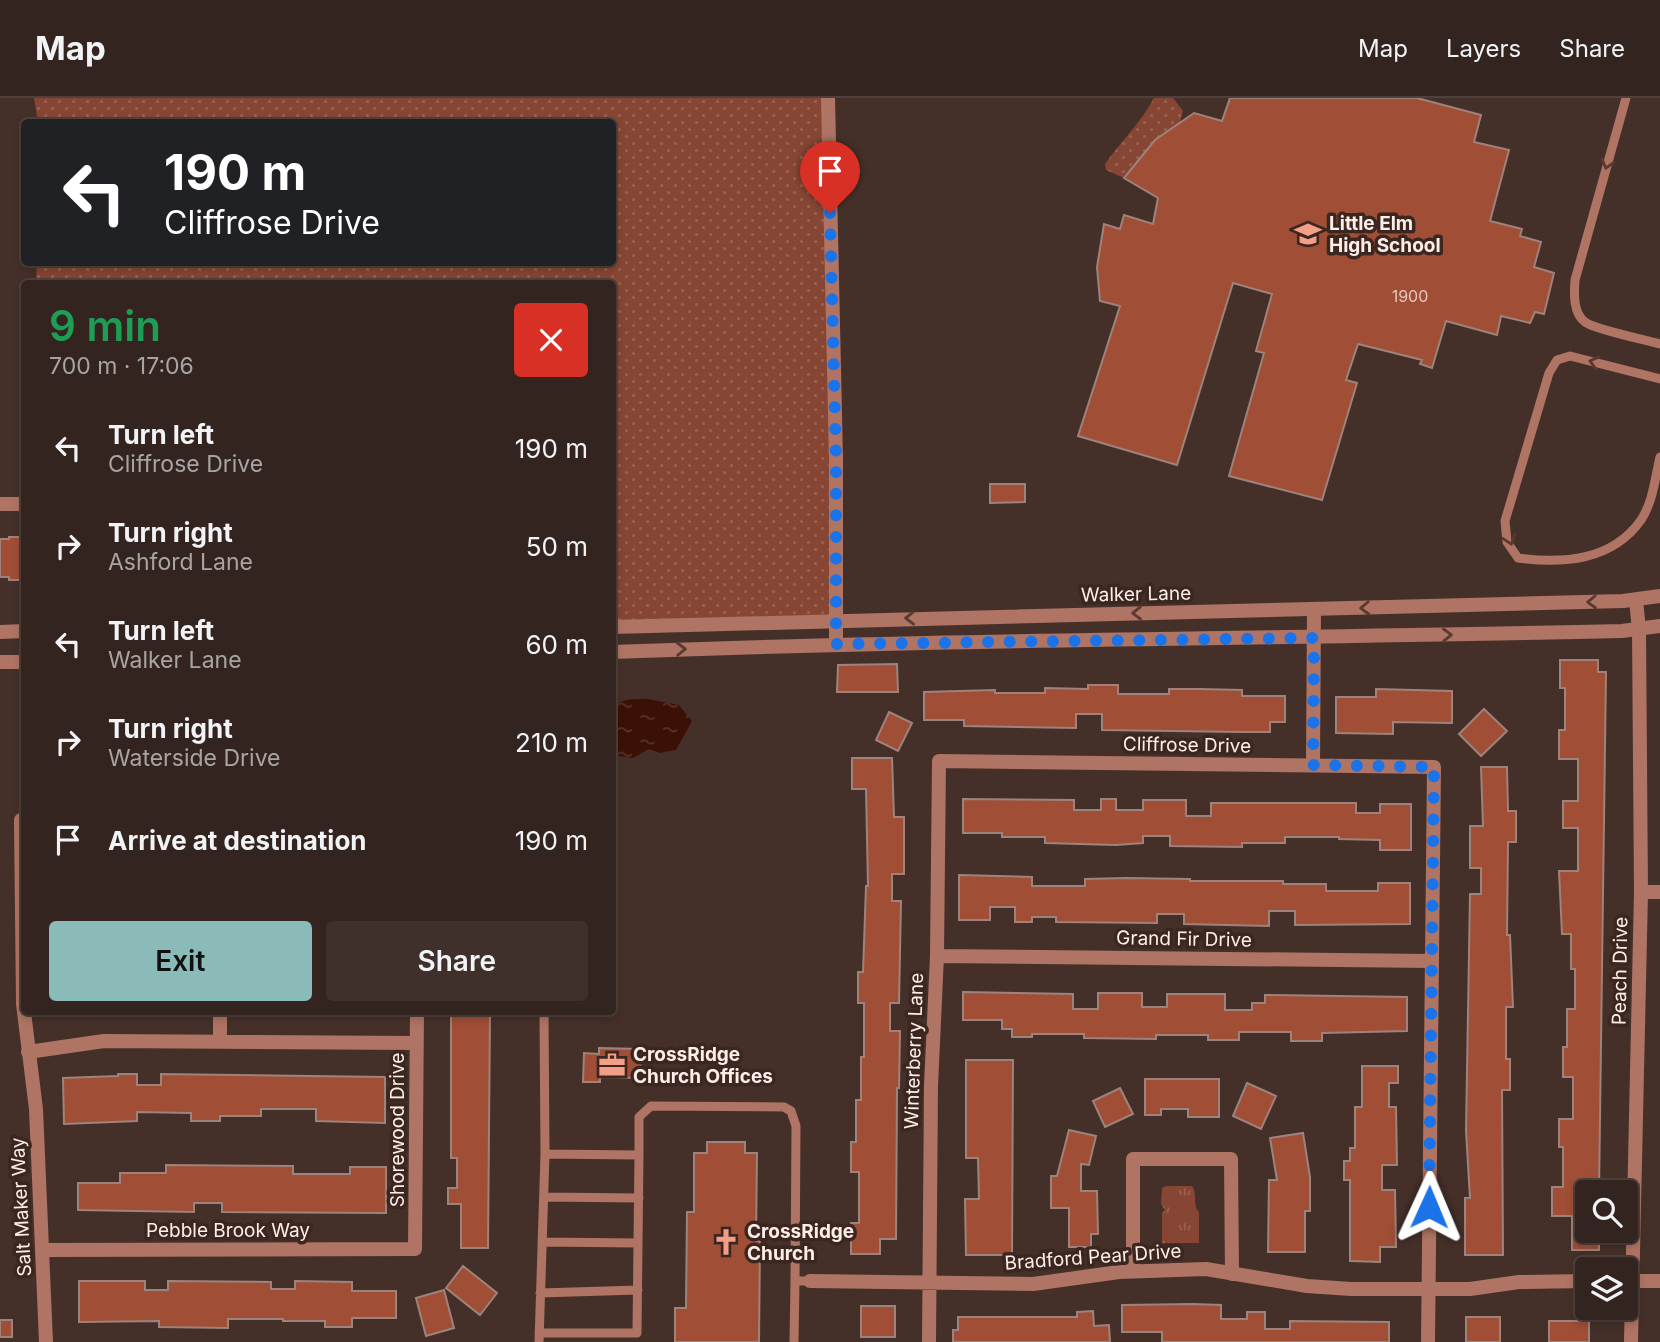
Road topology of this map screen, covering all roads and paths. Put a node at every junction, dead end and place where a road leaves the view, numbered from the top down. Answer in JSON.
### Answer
{"nodes":[{"id":1,"x":828,"y":98,"type":"edge"},
{"id":2,"x":1626,"y":98,"type":"edge"},
{"id":3,"x":1660,"y":344,"type":"edge"},
{"id":4,"x":1660,"y":379,"type":"edge"},
{"id":5,"x":1660,"y":457,"type":"edge"},
{"id":6,"x":0,"y":504,"type":"edge"},
{"id":7,"x":21,"y":504,"type":"edge"},
{"id":8,"x":1660,"y":596,"type":"edge"},
{"id":9,"x":1636,"y":600,"type":"junction"},
{"id":10,"x":1314,"y":609,"type":"junction"},
{"id":11,"x":836,"y":620,"type":"junction"},
{"id":12,"x":1660,"y":626,"type":"edge"},
{"id":13,"x":616,"y":627,"type":"edge"},
{"id":14,"x":1639,"y":630,"type":"junction"},
{"id":15,"x":21,"y":631,"type":"edge"},
{"id":16,"x":0,"y":632,"type":"edge"},
{"id":17,"x":1314,"y":638,"type":"junction"},
{"id":18,"x":836,"y":644,"type":"junction"},
{"id":19,"x":616,"y":652,"type":"edge"},
{"id":20,"x":0,"y":662,"type":"edge"},
{"id":21,"x":21,"y":662,"type":"edge"},
{"id":22,"x":939,"y":761,"type":"joint"},
{"id":23,"x":1313,"y":765,"type":"junction"},
{"id":24,"x":1641,"y":892,"type":"junction"},
{"id":25,"x":1660,"y":892,"type":"edge"},
{"id":26,"x":937,"y":956,"type":"junction"},
{"id":27,"x":1432,"y":961,"type":"junction"},
{"id":28,"x":24,"y":1015,"type":"edge"},
{"id":29,"x":220,"y":1015,"type":"edge"},
{"id":30,"x":417,"y":1015,"type":"edge"},
{"id":31,"x":544,"y":1015,"type":"edge"},
{"id":32,"x":220,"y":1041,"type":"junction"},
{"id":33,"x":416,"y":1043,"type":"junction"},
{"id":34,"x":28,"y":1052,"type":"junction"},
{"id":35,"x":545,"y":1154,"type":"junction"},
{"id":36,"x":639,"y":1155,"type":"junction"},
{"id":37,"x":544,"y":1196,"type":"junction"},
{"id":38,"x":639,"y":1198,"type":"junction"},
{"id":39,"x":542,"y":1242,"type":"junction"},
{"id":40,"x":638,"y":1243,"type":"junction"},
{"id":41,"x":415,"y":1249,"type":"joint"},
{"id":42,"x":42,"y":1250,"type":"junction"},
{"id":43,"x":1630,"y":1257,"type":"edge"},
{"id":44,"x":1133,"y":1271,"type":"junction"},
{"id":45,"x":1232,"y":1273,"type":"junction"},
{"id":46,"x":795,"y":1281,"type":"junction"},
{"id":47,"x":810,"y":1281,"type":"joint"},
{"id":48,"x":1575,"y":1281,"type":"edge"},
{"id":49,"x":1638,"y":1281,"type":"edge"},
{"id":50,"x":1660,"y":1281,"type":"edge"},
{"id":51,"x":930,"y":1282,"type":"junction"},
{"id":52,"x":1428,"y":1289,"type":"junction"},
{"id":53,"x":638,"y":1290,"type":"junction"},
{"id":54,"x":540,"y":1293,"type":"junction"},
{"id":55,"x":1630,"y":1320,"type":"edge"},
{"id":56,"x":539,"y":1337,"type":"edge"},
{"id":57,"x":46,"y":1342,"type":"edge"},
{"id":58,"x":794,"y":1342,"type":"edge"},
{"id":59,"x":929,"y":1342,"type":"edge"},
{"id":60,"x":1428,"y":1342,"type":"edge"},
{"id":61,"x":1631,"y":1342,"type":"edge"}],
"edges":[{"from":1,"to":11,"type":"street"},
{"from":2,"to":3,"type":"lane","one_way":true},
{"from":4,"to":5,"type":"lane","one_way":true},
{"from":6,"to":7,"type":"street"},
{"from":8,"to":9,"type":"street","name":"Walker Lane"},
{"from":9,"to":10,"type":"street","name":"Walker Lane","one_way":true},
{"from":9,"to":14,"type":"street","name":"Peach Drive"},
{"from":10,"to":11,"type":"street","name":"Walker Lane","one_way":true},
{"from":10,"to":17,"type":"street"},
{"from":11,"to":13,"type":"street","name":"Walker Lane"},
{"from":11,"to":18,"type":"street"},
{"from":12,"to":14,"type":"street"},
{"from":17,"to":14,"type":"street","one_way":true},
{"from":14,"to":24,"type":"street","name":"Peach Drive"},
{"from":15,"to":16,"type":"street"},
{"from":17,"to":18,"type":"street"},
{"from":17,"to":23,"type":"street"},
{"from":19,"to":18,"type":"street","one_way":true},
{"from":20,"to":21,"type":"street"},
{"from":22,"to":23,"type":"street","name":"Cliffrose Drive"},
{"from":22,"to":26,"type":"street","name":"Winterberry Lane"},
{"from":23,"to":27,"type":"street","name":"Cliffrose Drive"},
{"from":24,"to":25,"type":"street"},
{"from":24,"to":43,"type":"street","name":"Peach Drive"},
{"from":26,"to":27,"type":"street","name":"Grand Fir Drive"},
{"from":26,"to":51,"type":"street","name":"Winterberry Lane"},
{"from":27,"to":52,"type":"street"},
{"from":28,"to":34,"type":"street","name":"Salt Maker Way"},
{"from":29,"to":32,"type":"street"},
{"from":30,"to":33,"type":"street","name":"Shorewood Drive"},
{"from":31,"to":35,"type":"lane"},
{"from":32,"to":33,"type":"street"},
{"from":32,"to":34,"type":"street"},
{"from":33,"to":41,"type":"street","name":"Shorewood Drive"},
{"from":34,"to":42,"type":"street","name":"Salt Maker Way"},
{"from":35,"to":36,"type":"lane"},
{"from":35,"to":37,"type":"lane"},
{"from":36,"to":38,"type":"lane"},
{"from":36,"to":46,"type":"lane"},
{"from":37,"to":38,"type":"lane"},
{"from":37,"to":39,"type":"lane"},
{"from":38,"to":40,"type":"lane"},
{"from":39,"to":40,"type":"lane"},
{"from":39,"to":54,"type":"lane"},
{"from":40,"to":53,"type":"lane"},
{"from":41,"to":42,"type":"street","name":"Pebble Brook Way"},
{"from":42,"to":57,"type":"street","name":"Salt Maker Way"},
{"from":44,"to":45,"type":"street","name":"Bradford Pear Drive"},
{"from":44,"to":45,"type":"street"},
{"from":44,"to":51,"type":"street","name":"Bradford Pear Drive"},
{"from":45,"to":52,"type":"street","name":"Bradford Pear Drive"},
{"from":46,"to":47,"type":"lane"},
{"from":46,"to":58,"type":"lane"},
{"from":47,"to":51,"type":"street","name":"Bradford Pear Drive"},
{"from":48,"to":52,"type":"street","name":"Bradford Pear Drive"},
{"from":49,"to":50,"type":"street"},
{"from":51,"to":59,"type":"street","name":"Winterberry Lane"},
{"from":52,"to":60,"type":"street"},
{"from":53,"to":54,"type":"lane"},
{"from":53,"to":56,"type":"lane"},
{"from":54,"to":56,"type":"lane"},
{"from":55,"to":61,"type":"street","name":"Peach Drive"}]}
